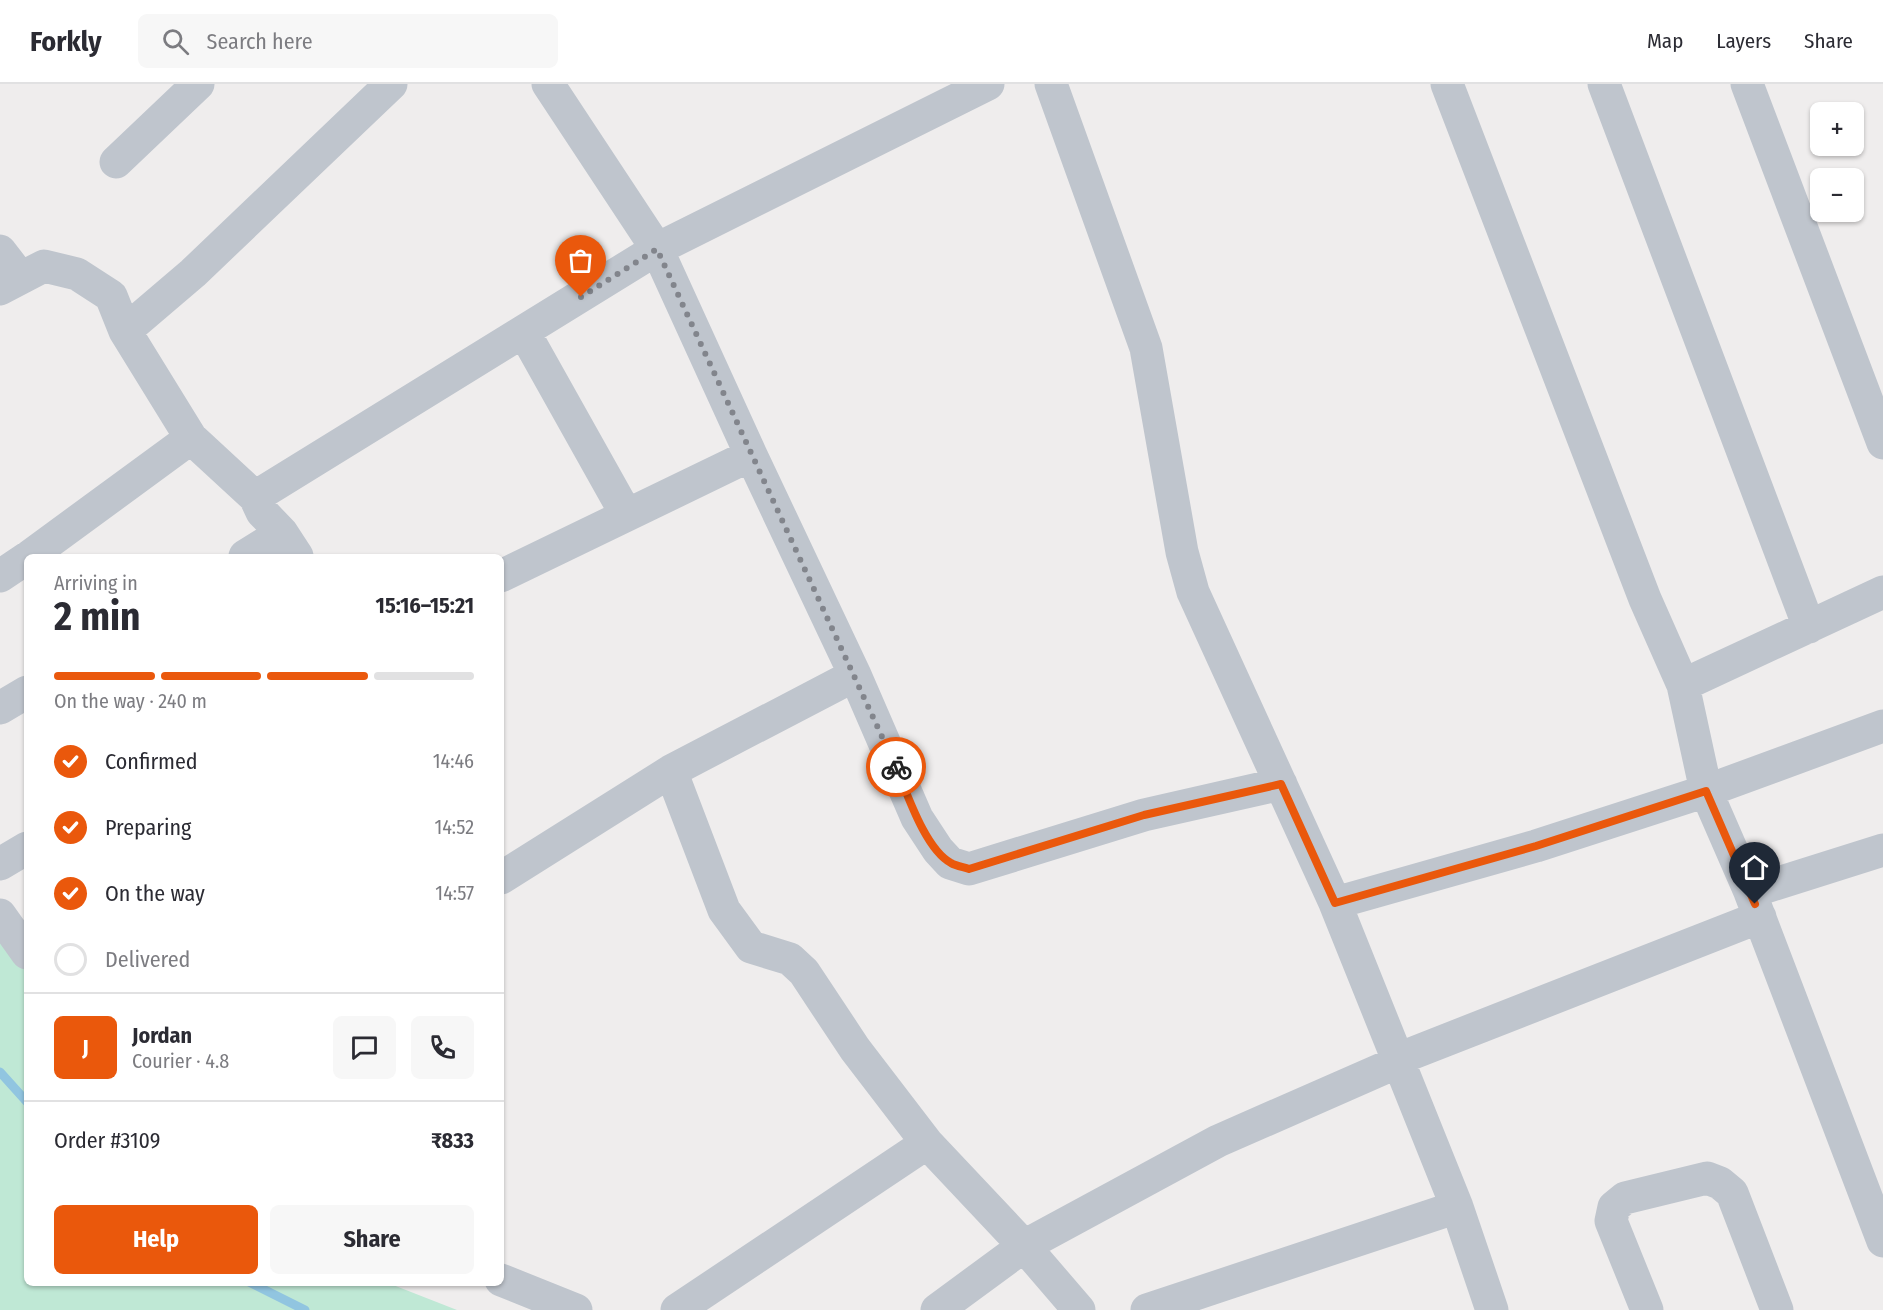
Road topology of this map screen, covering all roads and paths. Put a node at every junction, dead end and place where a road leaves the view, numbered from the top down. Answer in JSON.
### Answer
{"nodes":[{"id":1,"x":198,"y":84,"type":"edge"},
{"id":2,"x":391,"y":84,"type":"edge"},
{"id":3,"x":548,"y":84,"type":"edge"},
{"id":4,"x":988,"y":84,"type":"edge"},
{"id":5,"x":1051,"y":84,"type":"edge"},
{"id":6,"x":1448,"y":84,"type":"edge"},
{"id":7,"x":1604,"y":84,"type":"edge"},
{"id":8,"x":1747,"y":84,"type":"edge"},
{"id":9,"x":116,"y":162,"type":"dead end"},
{"id":10,"x":657,"y":249,"type":"junction"},
{"id":11,"x":0,"y":251,"type":"edge"},
{"id":12,"x":10,"y":283,"type":"edge"},
{"id":13,"x":126,"y":331,"type":"junction"},
{"id":14,"x":524,"y":332,"type":"junction"},
{"id":15,"x":191,"y":438,"type":"junction"},
{"id":16,"x":1883,"y":443,"type":"edge"},
{"id":17,"x":751,"y":455,"type":"junction"},
{"id":18,"x":255,"y":497,"type":"junction"},
{"id":19,"x":626,"y":514,"type":"junction"},
{"id":20,"x":290,"y":545,"type":"edge"},
{"id":21,"x":32,"y":554,"type":"edge"},
{"id":22,"x":253,"y":554,"type":"edge"},
{"id":23,"x":24,"y":560,"type":"edge"},
{"id":24,"x":504,"y":575,"type":"edge"},
{"id":25,"x":0,"y":576,"type":"edge"},
{"id":26,"x":1883,"y":592,"type":"edge"},
{"id":27,"x":1809,"y":627,"type":"junction"},
{"id":28,"x":855,"y":675,"type":"junction"},
{"id":29,"x":1683,"y":685,"type":"junction"},
{"id":30,"x":24,"y":694,"type":"edge"},
{"id":31,"x":0,"y":708,"type":"edge"},
{"id":32,"x":1883,"y":726,"type":"edge"},
{"id":33,"x":671,"y":771,"type":"junction"},
{"id":34,"x":1281,"y":784,"type":"junction"},
{"id":35,"x":1706,"y":791,"type":"junction"},
{"id":36,"x":24,"y":850,"type":"edge"},
{"id":37,"x":1883,"y":850,"type":"edge"},
{"id":38,"x":0,"y":864,"type":"edge"},
{"id":39,"x":504,"y":876,"type":"edge"},
{"id":40,"x":1335,"y":903,"type":"junction"},
{"id":41,"x":1755,"y":904,"type":"junction"},
{"id":42,"x":0,"y":915,"type":"edge"},
{"id":43,"x":24,"y":949,"type":"edge"},
{"id":44,"x":1399,"y":1065,"type":"junction"},
{"id":45,"x":927,"y":1143,"type":"junction"},
{"id":46,"x":1458,"y":1207,"type":"junction"},
{"id":47,"x":1883,"y":1241,"type":"edge"},
{"id":48,"x":1024,"y":1246,"type":"junction"},
{"id":49,"x":504,"y":1281,"type":"edge"},
{"id":50,"x":576,"y":1310,"type":"edge"},
{"id":51,"x":677,"y":1310,"type":"edge"},
{"id":52,"x":937,"y":1310,"type":"edge"},
{"id":53,"x":1079,"y":1310,"type":"edge"},
{"id":54,"x":1147,"y":1310,"type":"edge"},
{"id":55,"x":1492,"y":1310,"type":"edge"},
{"id":56,"x":1647,"y":1310,"type":"edge"},
{"id":57,"x":1777,"y":1310,"type":"edge"}],
"edges":[{"from":1,"to":9,"type":"street"},
{"from":2,"to":13,"type":"street"},
{"from":3,"to":10,"type":"street"},
{"from":4,"to":10,"type":"street"},
{"from":5,"to":34,"type":"street"},
{"from":6,"to":29,"type":"street"},
{"from":7,"to":27,"type":"street"},
{"from":8,"to":16,"type":"street"},
{"from":10,"to":14,"type":"street"},
{"from":10,"to":17,"type":"street"},
{"from":11,"to":12,"type":"street"},
{"from":12,"to":13,"type":"street"},
{"from":13,"to":15,"type":"street"},
{"from":14,"to":18,"type":"street"},
{"from":14,"to":19,"type":"street"},
{"from":15,"to":18,"type":"street"},
{"from":15,"to":21,"type":"street"},
{"from":17,"to":19,"type":"street"},
{"from":17,"to":28,"type":"street"},
{"from":18,"to":20,"type":"street"},
{"from":19,"to":24,"type":"street"},
{"from":20,"to":22,"type":"street"},
{"from":23,"to":25,"type":"street"},
{"from":26,"to":27,"type":"street"},
{"from":27,"to":29,"type":"street"},
{"from":28,"to":33,"type":"street"},
{"from":28,"to":34,"type":"street"},
{"from":29,"to":35,"type":"street"},
{"from":30,"to":31,"type":"street"},
{"from":32,"to":35,"type":"street"},
{"from":33,"to":39,"type":"street"},
{"from":33,"to":45,"type":"street"},
{"from":34,"to":40,"type":"street"},
{"from":35,"to":40,"type":"street"},
{"from":35,"to":41,"type":"street"},
{"from":36,"to":38,"type":"street"},
{"from":37,"to":41,"type":"street"},
{"from":40,"to":44,"type":"street"},
{"from":41,"to":44,"type":"street"},
{"from":41,"to":47,"type":"street"},
{"from":42,"to":43,"type":"street"},
{"from":44,"to":46,"type":"street"},
{"from":44,"to":48,"type":"street"},
{"from":45,"to":48,"type":"street"},
{"from":45,"to":51,"type":"street"},
{"from":46,"to":54,"type":"street"},
{"from":46,"to":55,"type":"street"},
{"from":48,"to":52,"type":"street"},
{"from":48,"to":53,"type":"street"},
{"from":49,"to":50,"type":"street"},
{"from":56,"to":57,"type":"street"}]}
